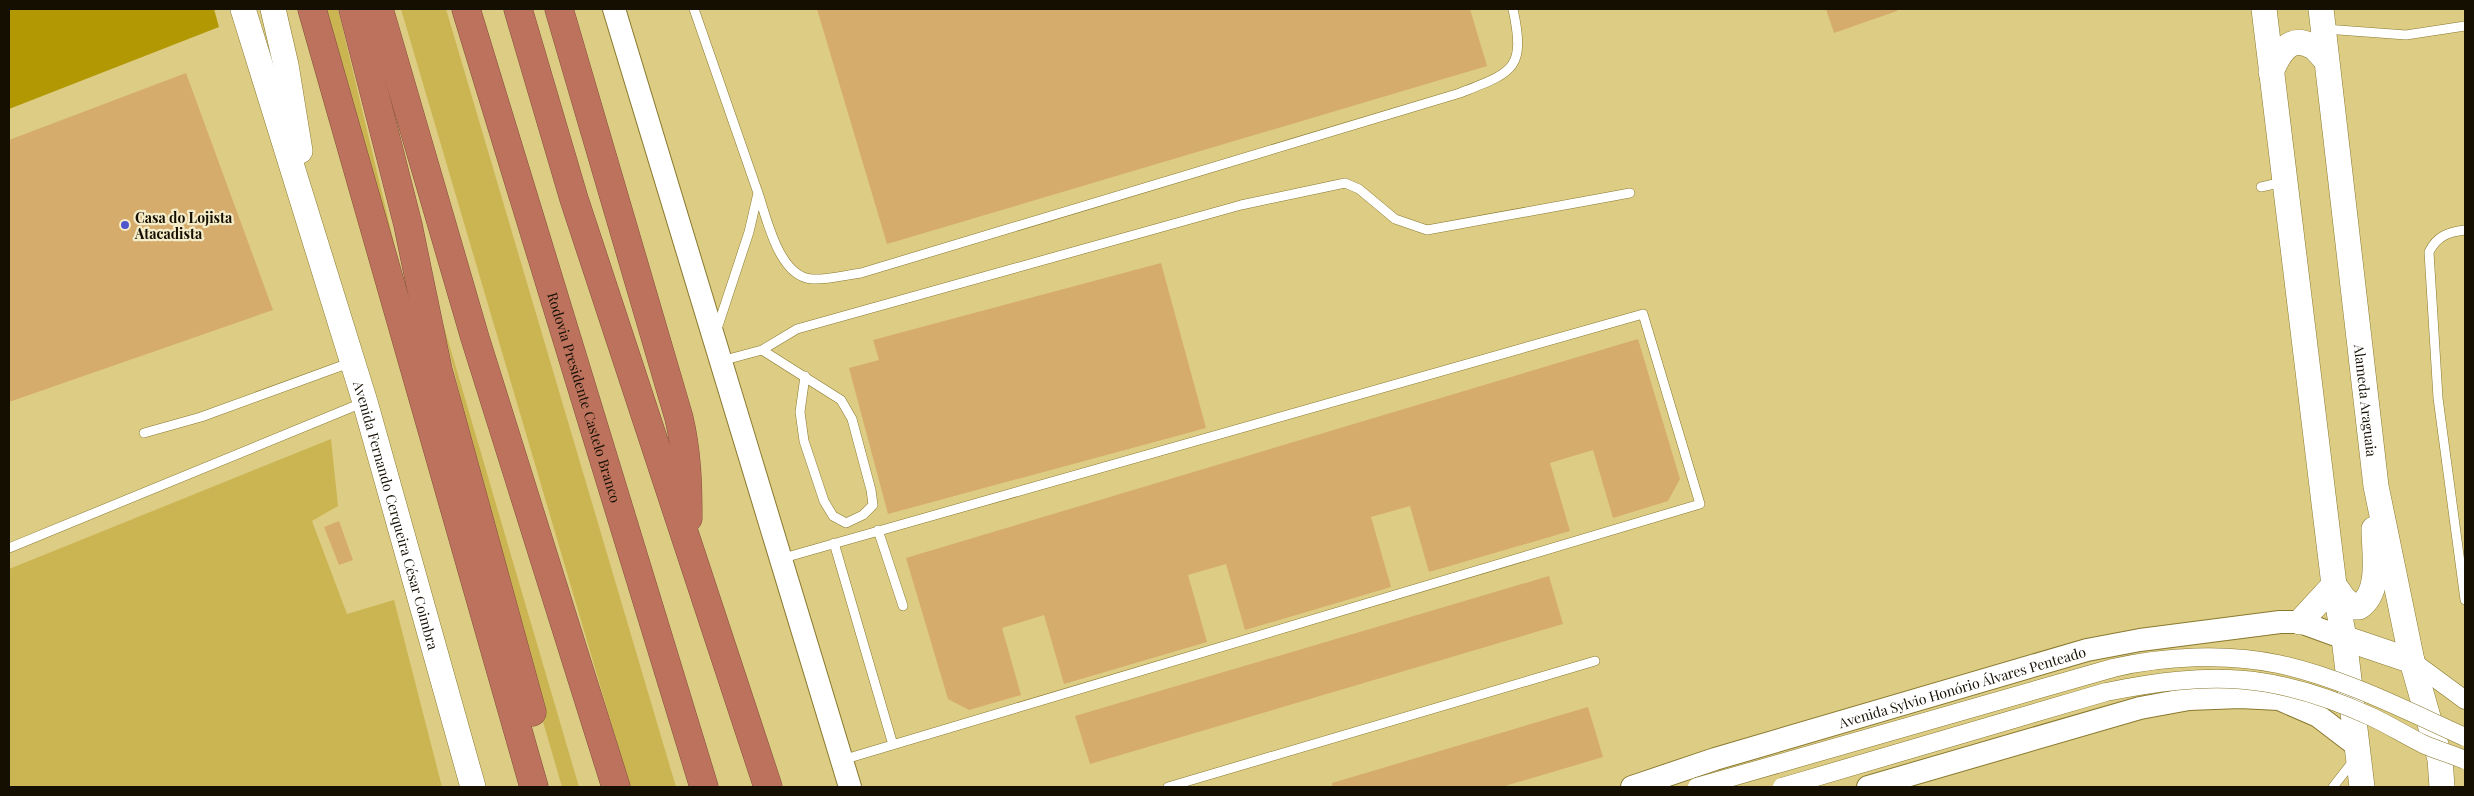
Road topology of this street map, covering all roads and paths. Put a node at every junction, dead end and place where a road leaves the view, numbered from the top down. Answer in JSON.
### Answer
{"nodes":[{"id":1,"x":243,"y":9,"type":"edge"},
{"id":2,"x":273,"y":9,"type":"edge"},
{"id":3,"x":312,"y":9,"type":"edge"},
{"id":4,"x":353,"y":9,"type":"edge"},
{"id":5,"x":379,"y":9,"type":"edge"},
{"id":6,"x":466,"y":9,"type":"edge"},
{"id":7,"x":518,"y":9,"type":"edge"},
{"id":8,"x":559,"y":9,"type":"edge"},
{"id":9,"x":614,"y":9,"type":"edge"},
{"id":10,"x":694,"y":9,"type":"edge"},
{"id":11,"x":1513,"y":9,"type":"edge"},
{"id":12,"x":2264,"y":9,"type":"edge"},
{"id":13,"x":2322,"y":19,"type":"edge"},
{"id":14,"x":2465,"y":26,"type":"edge"},
{"id":15,"x":2325,"y":59,"type":"junction"},
{"id":16,"x":2271,"y":72,"type":"junction"},
{"id":17,"x":2285,"y":182,"type":"junction"},
{"id":18,"x":2261,"y":187,"type":"dead end"},
{"id":19,"x":758,"y":193,"type":"junction"},
{"id":20,"x":1630,"y":193,"type":"dead end"},
{"id":21,"x":2465,"y":230,"type":"edge"},
{"id":22,"x":315,"y":245,"type":"junction"},
{"id":23,"x":714,"y":339,"type":"junction"},
{"id":24,"x":762,"y":350,"type":"junction"},
{"id":25,"x":352,"y":361,"type":"junction"},
{"id":26,"x":721,"y":361,"type":"junction"},
{"id":27,"x":805,"y":376,"type":"junction"},
{"id":28,"x":365,"y":402,"type":"junction"},
{"id":29,"x":144,"y":433,"type":"dead end"},
{"id":30,"x":2376,"y":486,"type":"junction"},
{"id":31,"x":878,"y":530,"type":"junction"},
{"id":32,"x":688,"y":540,"type":"junction"},
{"id":33,"x":834,"y":543,"type":"junction"},
{"id":34,"x":9,"y":548,"type":"edge"},
{"id":35,"x":779,"y":560,"type":"junction"},
{"id":36,"x":2334,"y":584,"type":"junction"},
{"id":37,"x":2465,"y":600,"type":"edge"},
{"id":38,"x":903,"y":606,"type":"dead end"},
{"id":39,"x":2300,"y":622,"type":"junction"},
{"id":40,"x":2344,"y":638,"type":"junction"},
{"id":41,"x":2127,"y":642,"type":"junction"},
{"id":42,"x":1595,"y":661,"type":"dead end"},
{"id":43,"x":2412,"y":661,"type":"junction"},
{"id":44,"x":2465,"y":700,"type":"edge"},
{"id":45,"x":2140,"y":708,"type":"junction"},
{"id":46,"x":2465,"y":738,"type":"edge"},
{"id":47,"x":893,"y":745,"type":"junction"},
{"id":48,"x":2357,"y":750,"type":"junction"},
{"id":49,"x":842,"y":760,"type":"junction"},
{"id":50,"x":2465,"y":760,"type":"edge"},
{"id":51,"x":473,"y":787,"type":"edge"},
{"id":52,"x":534,"y":787,"type":"edge"},
{"id":53,"x":552,"y":787,"type":"edge"},
{"id":54,"x":616,"y":787,"type":"edge"},
{"id":55,"x":704,"y":787,"type":"edge"},
{"id":56,"x":768,"y":787,"type":"edge"},
{"id":57,"x":850,"y":787,"type":"edge"},
{"id":58,"x":1168,"y":787,"type":"edge"},
{"id":59,"x":1632,"y":787,"type":"edge"},
{"id":60,"x":1697,"y":787,"type":"edge"},
{"id":61,"x":1782,"y":787,"type":"edge"},
{"id":62,"x":1868,"y":787,"type":"edge"},
{"id":63,"x":2333,"y":787,"type":"edge"},
{"id":64,"x":2362,"y":787,"type":"edge"},
{"id":65,"x":2442,"y":787,"type":"edge"}],
"edges":[{"from":1,"to":22,"type":"main road"},
{"from":2,"to":22,"type":"main road"},
{"from":3,"to":52,"type":"highway"},
{"from":4,"to":53,"type":"highway"},
{"from":5,"to":54,"type":"highway"},
{"from":6,"to":55,"type":"highway","name":"Rodovia Presidente Castelo Branco"},
{"from":7,"to":32,"type":"highway"},
{"from":8,"to":32,"type":"highway"},
{"from":9,"to":23,"type":"street"},
{"from":10,"to":19,"type":"lane"},
{"from":11,"to":19,"type":"lane"},
{"from":12,"to":16,"type":"main road"},
{"from":13,"to":14,"type":"lane"},
{"from":13,"to":15,"type":"main road","name":"Alameda Araguaia"},
{"from":15,"to":16,"type":"main road"},
{"from":15,"to":30,"type":"main road","name":"Alameda Araguaia"},
{"from":16,"to":17,"type":"main road"},
{"from":17,"to":18,"type":"lane"},
{"from":17,"to":36,"type":"main road"},
{"from":19,"to":23,"type":"lane"},
{"from":20,"to":24,"type":"lane"},
{"from":21,"to":37,"type":"lane"},
{"from":22,"to":25,"type":"main road","name":"Avenida Fernando Cerqueira César Coimbra"},
{"from":23,"to":26,"type":"street"},
{"from":24,"to":26,"type":"lane"},
{"from":24,"to":27,"type":"lane"},
{"from":25,"to":28,"type":"main road","name":"Avenida Fernando Cerqueira César Coimbra"},
{"from":25,"to":29,"type":"lane"},
{"from":26,"to":35,"type":"street"},
{"from":27,"to":27,"type":"lane"},
{"from":28,"to":34,"type":"lane"},
{"from":28,"to":51,"type":"main road","name":"Avenida Fernando Cerqueira César Coimbra"},
{"from":30,"to":36,"type":"main road"},
{"from":30,"to":43,"type":"main road","name":"Alameda Araguaia"},
{"from":31,"to":33,"type":"lane"},
{"from":31,"to":38,"type":"lane"},
{"from":31,"to":47,"type":"lane"},
{"from":32,"to":56,"type":"highway"},
{"from":33,"to":35,"type":"lane"},
{"from":33,"to":47,"type":"lane"},
{"from":35,"to":49,"type":"street"},
{"from":36,"to":39,"type":"main road"},
{"from":36,"to":40,"type":"main road"},
{"from":39,"to":40,"type":"street"},
{"from":39,"to":41,"type":"street","name":"Avenida Sylvio Honório Álvares Penteado"},
{"from":40,"to":43,"type":"main road"},
{"from":40,"to":48,"type":"main road"},
{"from":41,"to":45,"type":"street"},
{"from":41,"to":59,"type":"street","name":"Avenida Sylvio Honório Álvares Penteado"},
{"from":42,"to":58,"type":"lane"},
{"from":43,"to":44,"type":"street"},
{"from":43,"to":65,"type":"main road","name":"Alameda Araguaia"},
{"from":45,"to":48,"type":"street"},
{"from":45,"to":62,"type":"street"},
{"from":46,"to":60,"type":"street","bridge":true},
{"from":47,"to":49,"type":"lane"},
{"from":48,"to":63,"type":"lane"},
{"from":48,"to":64,"type":"main road"},
{"from":49,"to":57,"type":"street"},
{"from":50,"to":61,"type":"street","bridge":true}]}
